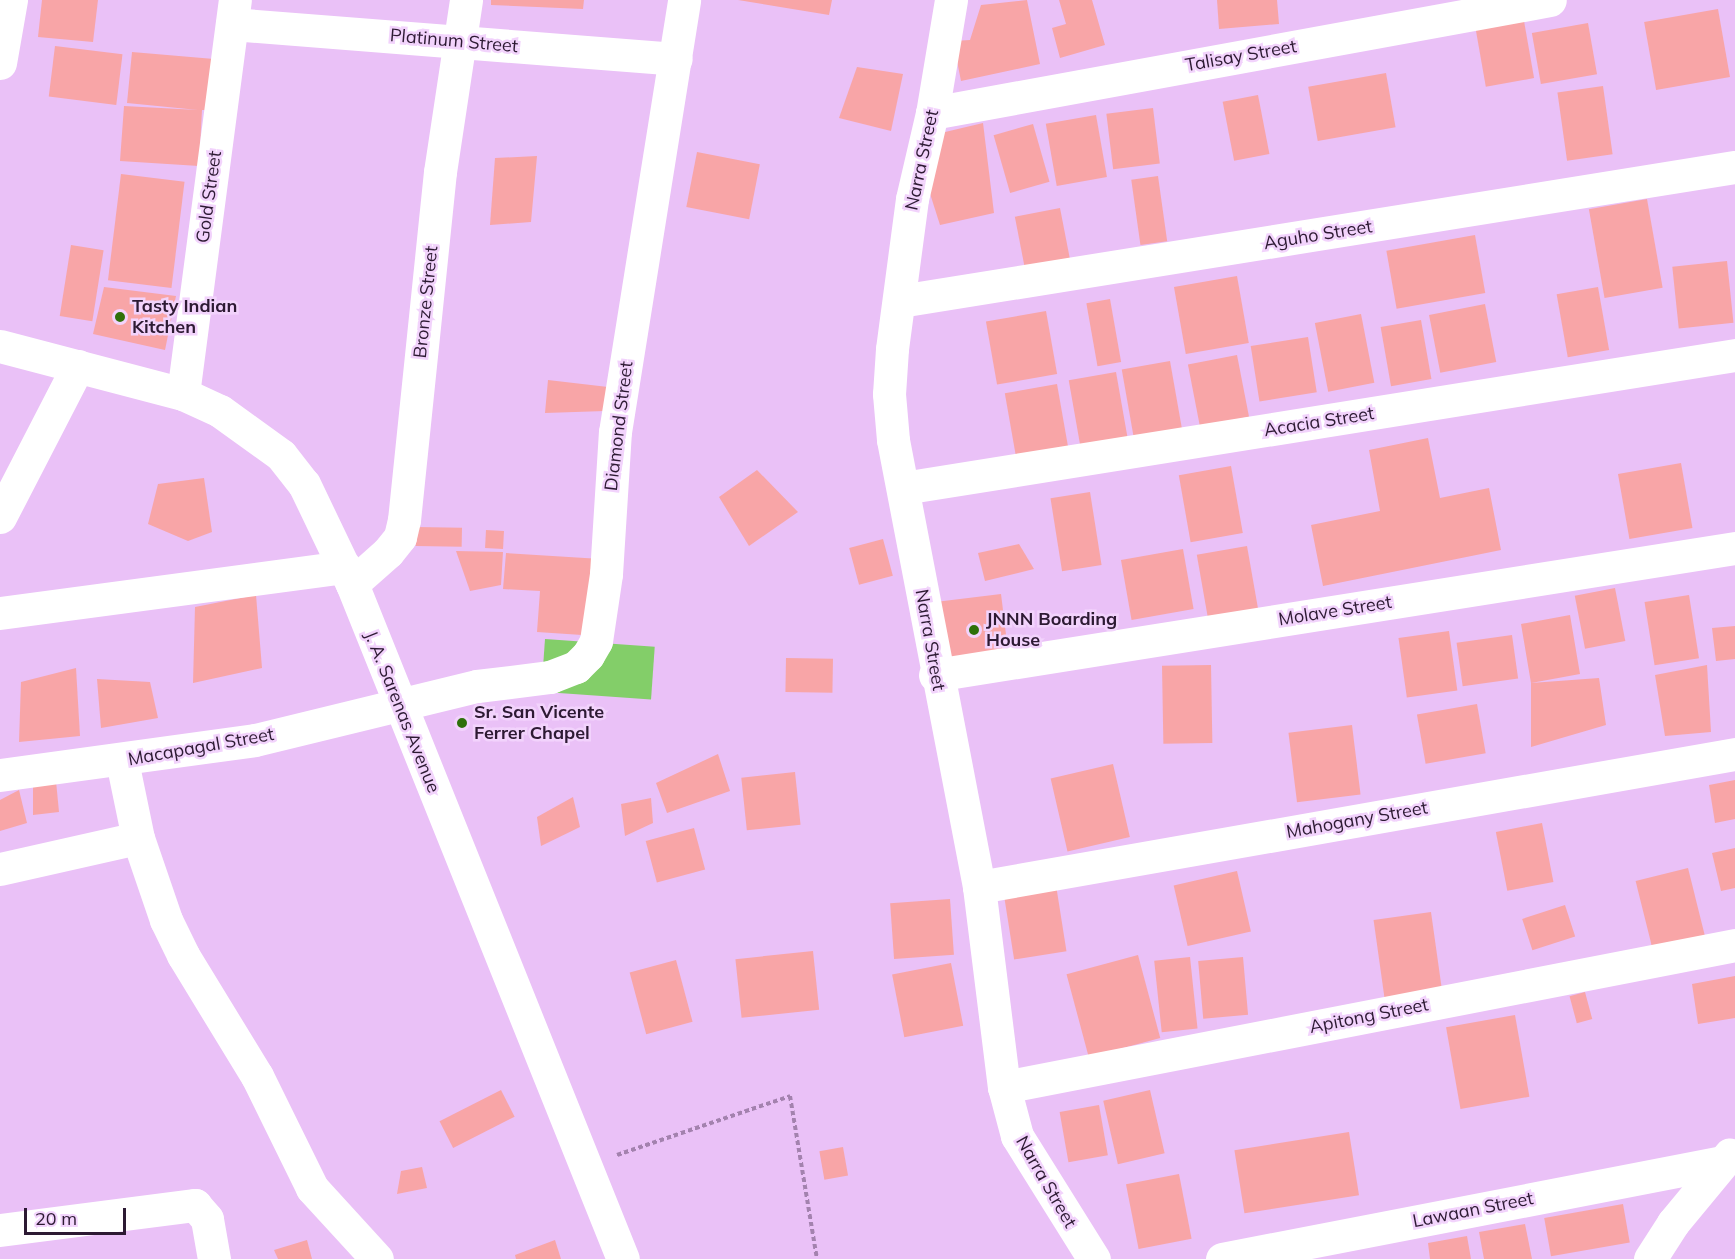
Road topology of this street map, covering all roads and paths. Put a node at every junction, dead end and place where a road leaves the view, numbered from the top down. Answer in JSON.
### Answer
{"nodes":[{"id":1,"x":10,"y":0,"type":"edge"},
{"id":2,"x":466,"y":0,"type":"edge"},
{"id":3,"x":684,"y":0,"type":"edge"},
{"id":4,"x":951,"y":0,"type":"edge"},
{"id":5,"x":1550,"y":0,"type":"edge"},
{"id":6,"x":233,"y":12,"type":"edge"},
{"id":7,"x":461,"y":42,"type":"junction"},
{"id":8,"x":676,"y":59,"type":"junction"},
{"id":9,"x":0,"y":63,"type":"edge"},
{"id":10,"x":932,"y":113,"type":"junction"},
{"id":11,"x":1735,"y":167,"type":"edge"},
{"id":12,"x":900,"y":301,"type":"junction"},
{"id":13,"x":0,"y":346,"type":"edge"},
{"id":14,"x":1735,"y":356,"type":"edge"},
{"id":15,"x":78,"y":366,"type":"junction"},
{"id":16,"x":183,"y":394,"type":"junction"},
{"id":17,"x":903,"y":488,"type":"junction"},
{"id":18,"x":0,"y":517,"type":"edge"},
{"id":19,"x":1735,"y":548,"type":"edge"},
{"id":20,"x":348,"y":576,"type":"junction"},
{"id":21,"x":0,"y":613,"type":"edge"},
{"id":22,"x":935,"y":675,"type":"junction"},
{"id":23,"x":399,"y":707,"type":"junction"},
{"id":24,"x":1735,"y":754,"type":"edge"},
{"id":25,"x":123,"y":760,"type":"junction"},
{"id":26,"x":0,"y":774,"type":"edge"},
{"id":27,"x":138,"y":838,"type":"junction"},
{"id":28,"x":0,"y":869,"type":"edge"},
{"id":29,"x":979,"y":887,"type":"junction"},
{"id":30,"x":1735,"y":945,"type":"edge"},
{"id":31,"x":1004,"y":1086,"type":"junction"},
{"id":32,"x":1729,"y":1155,"type":"edge"},
{"id":33,"x":588,"y":1165,"type":"junction"},
{"id":34,"x":0,"y":1230,"type":"edge"},
{"id":35,"x":214,"y":1259,"type":"edge"},
{"id":36,"x":377,"y":1259,"type":"edge"},
{"id":37,"x":623,"y":1259,"type":"edge"},
{"id":38,"x":817,"y":1259,"type":"edge"},
{"id":39,"x":1094,"y":1259,"type":"edge"},
{"id":40,"x":1222,"y":1259,"type":"edge"},
{"id":41,"x":1650,"y":1259,"type":"edge"}],
"edges":[{"from":1,"to":9,"type":"street"},
{"from":2,"to":7,"type":"street","name":"Bronze Street"},
{"from":3,"to":8,"type":"street","name":"Diamond Street"},
{"from":4,"to":10,"type":"street","name":"Narra Street"},
{"from":5,"to":10,"type":"street","name":"Talisay Street"},
{"from":6,"to":7,"type":"street","name":"Platinum Street"},
{"from":6,"to":16,"type":"street","name":"Gold Street"},
{"from":7,"to":8,"type":"street","name":"Platinum Street"},
{"from":7,"to":20,"type":"street","name":"Bronze Street"},
{"from":8,"to":23,"type":"street","name":"Diamond Street"},
{"from":10,"to":12,"type":"street","name":"Narra Street"},
{"from":11,"to":12,"type":"street","name":"Aguho Street"},
{"from":12,"to":17,"type":"street","name":"Narra Street"},
{"from":13,"to":15,"type":"street","name":"J. A. Sarenas Avenue"},
{"from":14,"to":17,"type":"street","name":"Acacia Street"},
{"from":15,"to":16,"type":"street","name":"J. A. Sarenas Avenue"},
{"from":15,"to":18,"type":"street"},
{"from":16,"to":20,"type":"street","name":"J. A. Sarenas Avenue"},
{"from":17,"to":22,"type":"street","name":"Narra Street"},
{"from":19,"to":22,"type":"street","name":"Molave Street"},
{"from":20,"to":21,"type":"street"},
{"from":20,"to":23,"type":"street","name":"J. A. Sarenas Avenue"},
{"from":22,"to":29,"type":"street","name":"Narra Street"},
{"from":23,"to":25,"type":"street","name":"Macapagal Street"},
{"from":23,"to":33,"type":"street","name":"J. A. Sarenas Avenue"},
{"from":24,"to":29,"type":"street","name":"Mahogany Street"},
{"from":25,"to":26,"type":"street","name":"Macapagal Street"},
{"from":25,"to":27,"type":"street"},
{"from":27,"to":28,"type":"street"},
{"from":27,"to":36,"type":"street"},
{"from":29,"to":31,"type":"street","name":"Narra Street"},
{"from":30,"to":31,"type":"street","name":"Apitong Street"},
{"from":31,"to":39,"type":"street","name":"Narra Street"},
{"from":32,"to":40,"type":"street","name":"Lawaan Street"},
{"from":32,"to":41,"type":"street"},
{"from":33,"to":37,"type":"street","name":"J. A. Sarenas Avenue"},
{"from":33,"to":38,"type":"path"},
{"from":34,"to":35,"type":"street"}]}
